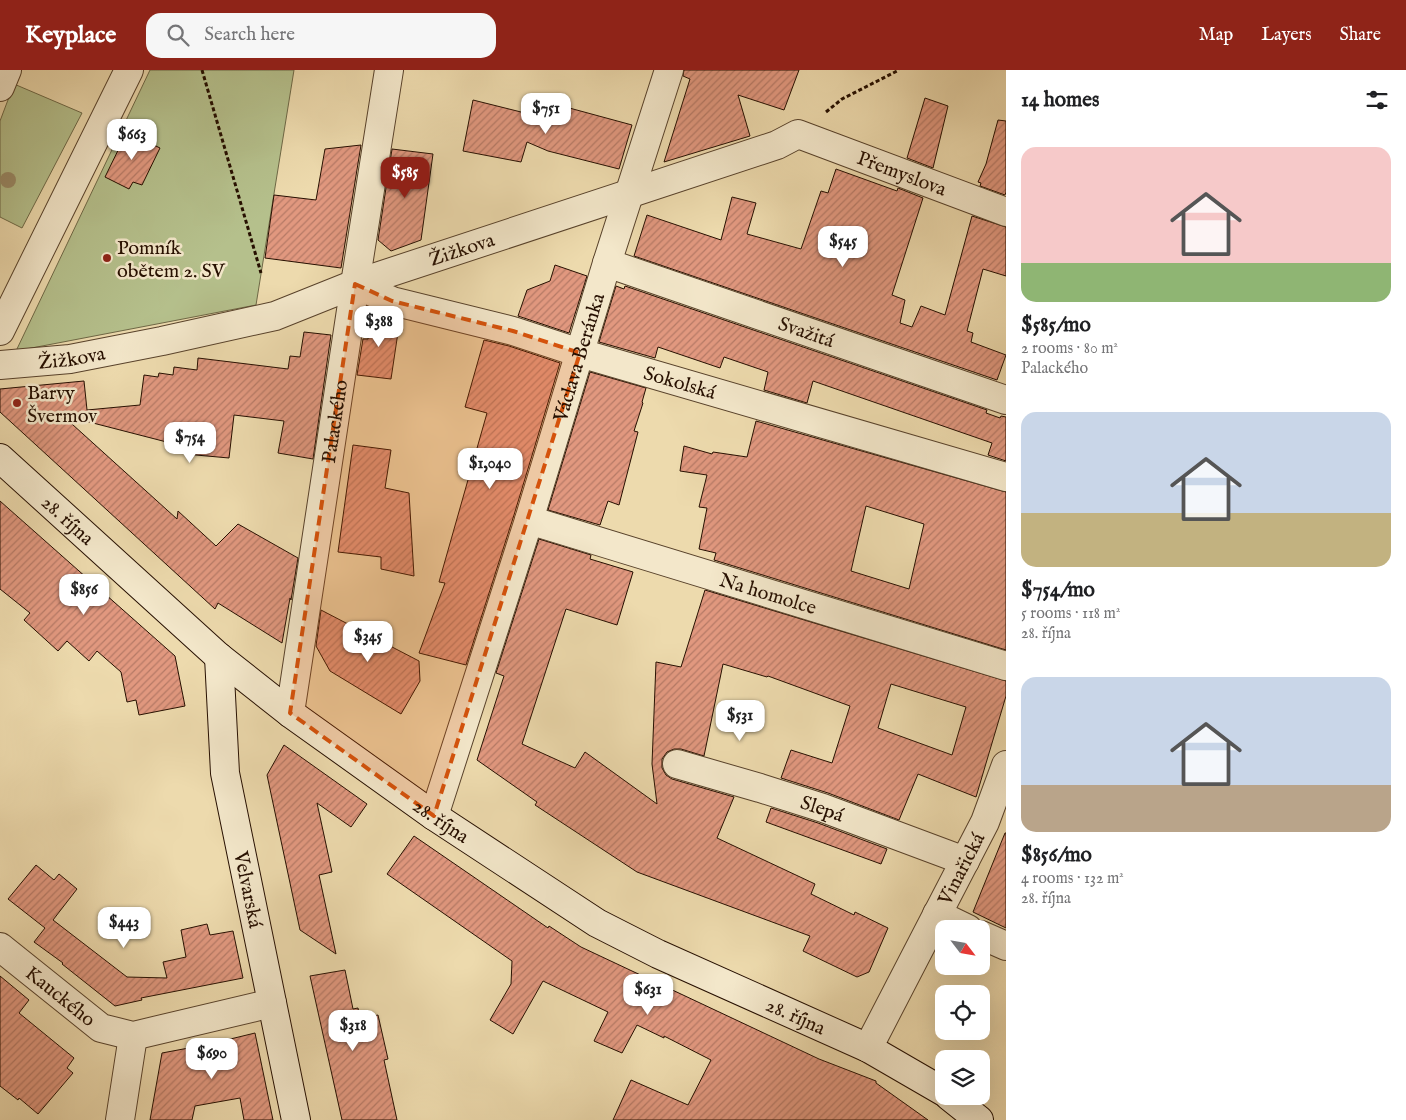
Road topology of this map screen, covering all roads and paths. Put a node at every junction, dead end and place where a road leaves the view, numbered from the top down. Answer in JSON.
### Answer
{"nodes":[{"id":1,"x":7,"y":70,"type":"edge"},
{"id":2,"x":129,"y":70,"type":"edge"},
{"id":3,"x":202,"y":70,"type":"edge"},
{"id":4,"x":389,"y":70,"type":"edge"},
{"id":5,"x":669,"y":70,"type":"edge"},
{"id":6,"x":899,"y":70,"type":"edge"},
{"id":7,"x":0,"y":88,"type":"edge"},
{"id":8,"x":798,"y":134,"type":"junction"},
{"id":9,"x":629,"y":194,"type":"junction"},
{"id":10,"x":1006,"y":212,"type":"edge"},
{"id":11,"x":607,"y":263,"type":"junction"},
{"id":12,"x":261,"y":273,"type":"dead end"},
{"id":13,"x":355,"y":284,"type":"junction"},
{"id":14,"x":0,"y":331,"type":"edge"},
{"id":15,"x":580,"y":353,"type":"junction"},
{"id":16,"x":0,"y":366,"type":"edge"},
{"id":17,"x":1006,"y":400,"type":"edge"},
{"id":18,"x":0,"y":458,"type":"edge"},
{"id":19,"x":1006,"y":477,"type":"edge"},
{"id":20,"x":529,"y":520,"type":"junction"},
{"id":21,"x":219,"y":657,"type":"junction"},
{"id":22,"x":1006,"y":666,"type":"edge"},
{"id":23,"x":290,"y":713,"type":"junction"},
{"id":24,"x":677,"y":764,"type":"dead end"},
{"id":25,"x":1006,"y":765,"type":"edge"},
{"id":26,"x":434,"y":816,"type":"junction"},
{"id":27,"x":965,"y":861,"type":"junction"},
{"id":28,"x":937,"y":914,"type":"junction"},
{"id":29,"x":949,"y":920,"type":"edge"},
{"id":30,"x":990,"y":939,"type":"edge"},
{"id":31,"x":1006,"y":946,"type":"edge"},
{"id":32,"x":0,"y":947,"type":"edge"},
{"id":33,"x":272,"y":1003,"type":"junction"},
{"id":34,"x":133,"y":1036,"type":"junction"},
{"id":35,"x":868,"y":1048,"type":"junction"},
{"id":36,"x":935,"y":1087,"type":"edge"},
{"id":37,"x":960,"y":1105,"type":"edge"},
{"id":38,"x":120,"y":1120,"type":"edge"},
{"id":39,"x":296,"y":1120,"type":"edge"},
{"id":40,"x":979,"y":1120,"type":"edge"}],
"edges":[{"from":1,"to":7,"type":"street"},
{"from":2,"to":14,"type":"street"},
{"from":3,"to":12,"type":"path"},
{"from":4,"to":13,"type":"street","name":"Palackého"},
{"from":5,"to":9,"type":"street","name":"Václava Beránka"},
{"from":6,"to":8,"type":"path"},
{"from":8,"to":9,"type":"street","name":"Žižkova"},
{"from":8,"to":10,"type":"street","name":"Přemyslova"},
{"from":9,"to":11,"type":"street","name":"Václava Beránka"},
{"from":9,"to":13,"type":"street","name":"Žižkova"},
{"from":11,"to":15,"type":"street","name":"Václava Beránka"},
{"from":11,"to":17,"type":"street","name":"Svažitá"},
{"from":13,"to":15,"type":"street","name":"Sokolská"},
{"from":13,"to":16,"type":"street","name":"Žižkova"},
{"from":13,"to":23,"type":"street","name":"Palackého"},
{"from":15,"to":19,"type":"street","name":"Sokolská"},
{"from":15,"to":20,"type":"street","name":"Václava Beránka"},
{"from":18,"to":21,"type":"street","name":"28. října"},
{"from":20,"to":22,"type":"street","name":"Na homolce"},
{"from":20,"to":26,"type":"street","name":"Václava Beránka"},
{"from":21,"to":23,"type":"street","name":"28. října"},
{"from":21,"to":33,"type":"street","name":"Velvarská"},
{"from":23,"to":26,"type":"street","name":"28. října"},
{"from":24,"to":27,"type":"street","name":"Slepá"},
{"from":25,"to":27,"type":"street","name":"Vinařická"},
{"from":26,"to":35,"type":"street","name":"28. října"},
{"from":27,"to":28,"type":"street","name":"Vinařická"},
{"from":28,"to":29,"type":"street"},
{"from":28,"to":35,"type":"street","name":"Vinařická"},
{"from":30,"to":31,"type":"street"},
{"from":32,"to":34,"type":"street","name":"Kauckého"},
{"from":33,"to":34,"type":"street","name":"Kauckého"},
{"from":33,"to":39,"type":"street","name":"Velvarská"},
{"from":34,"to":38,"type":"street"},
{"from":35,"to":36,"type":"street","name":"28. října"},
{"from":37,"to":40,"type":"street"}]}
